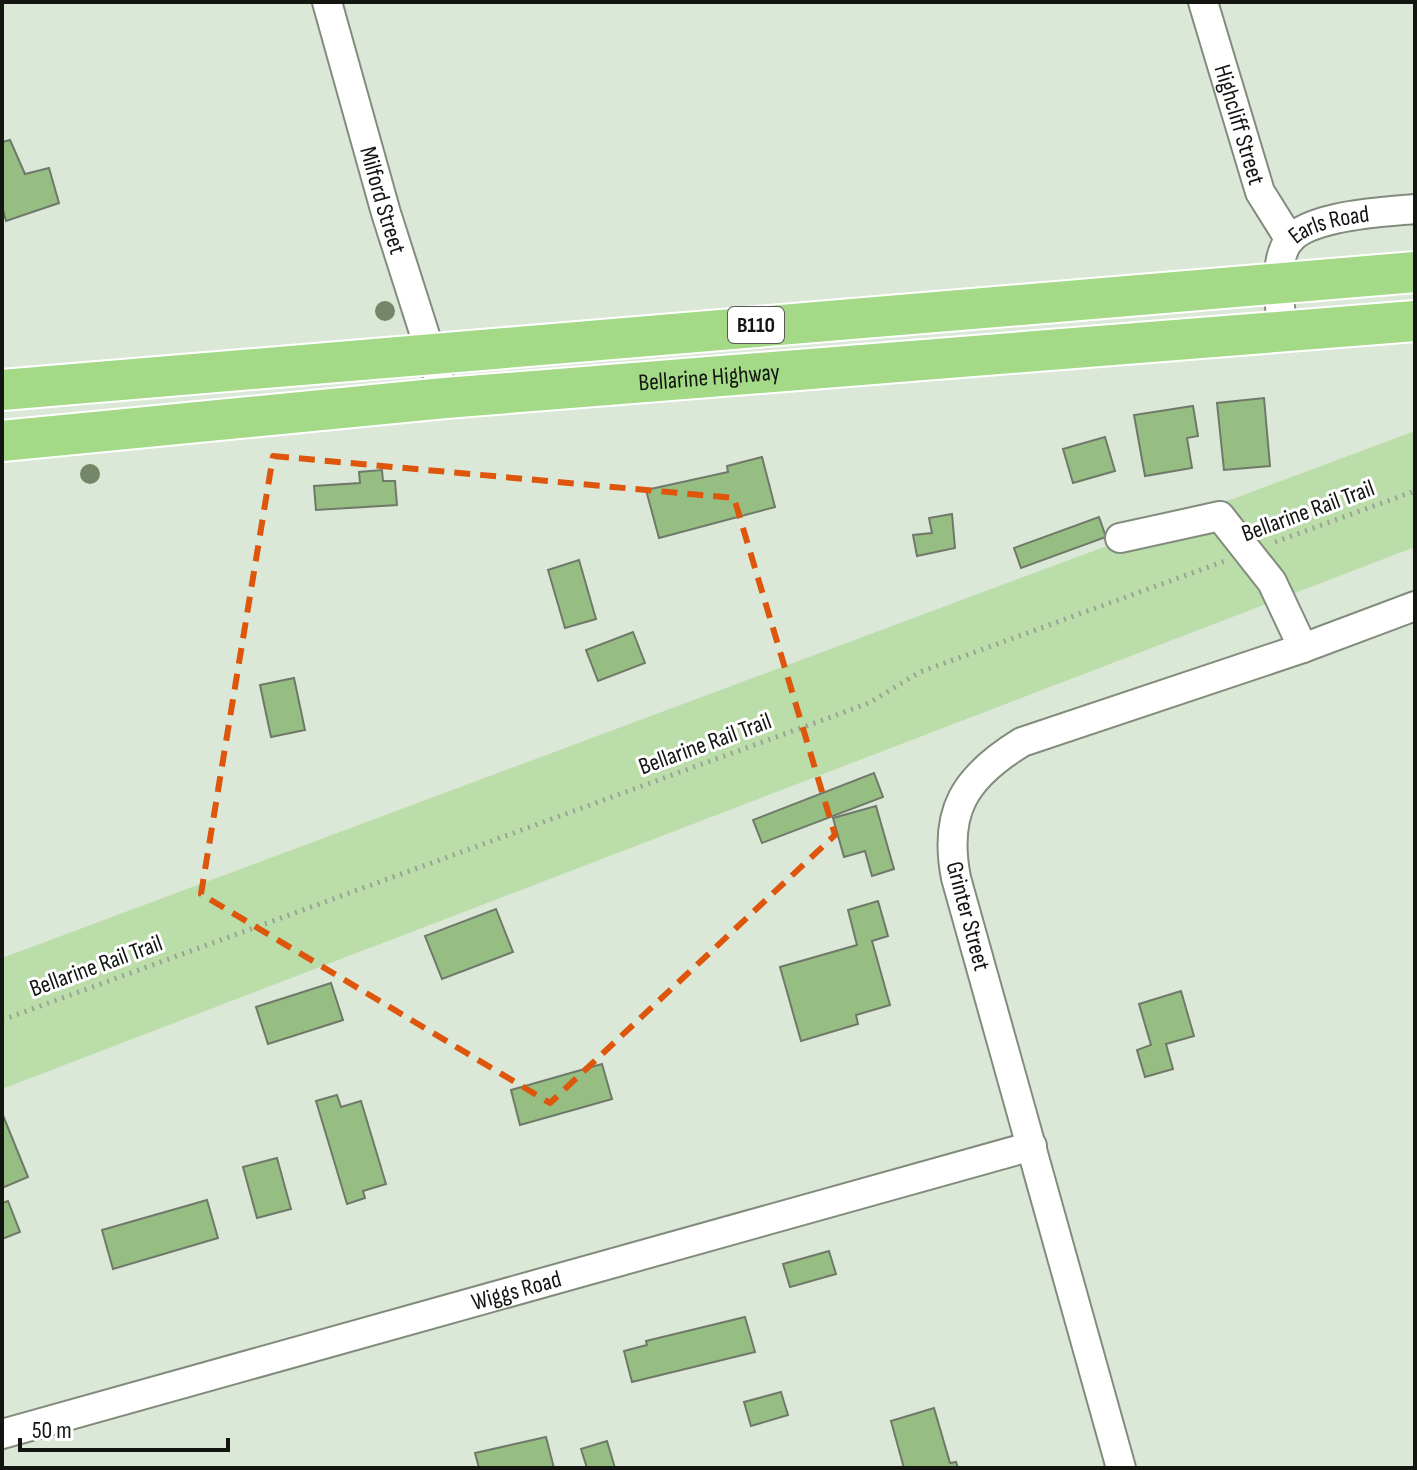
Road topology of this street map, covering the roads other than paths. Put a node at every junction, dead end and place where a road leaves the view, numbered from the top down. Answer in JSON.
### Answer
{"nodes":[{"id":1,"x":327,"y":2,"type":"edge"},
{"id":2,"x":1203,"y":2,"type":"edge"},
{"id":3,"x":1415,"y":209,"type":"edge"},
{"id":4,"x":1290,"y":240,"type":"junction"},
{"id":5,"x":1415,"y":272,"type":"edge"},
{"id":6,"x":1280,"y":282,"type":"junction"},
{"id":7,"x":1415,"y":321,"type":"edge"},
{"id":8,"x":1282,"y":332,"type":"junction"},
{"id":9,"x":430,"y":352,"type":"junction"},
{"id":10,"x":2,"y":390,"type":"edge"},
{"id":11,"x":445,"y":398,"type":"junction"},
{"id":12,"x":2,"y":441,"type":"edge"},
{"id":13,"x":1120,"y":538,"type":"dead end"},
{"id":14,"x":1415,"y":606,"type":"edge"},
{"id":15,"x":1303,"y":648,"type":"junction"},
{"id":16,"x":1032,"y":1146,"type":"junction"},
{"id":17,"x":2,"y":1434,"type":"edge"},
{"id":18,"x":1121,"y":1468,"type":"edge"}],
"edges":[{"from":1,"to":9,"type":"street","name":"Milford Street"},
{"from":2,"to":4,"type":"street","name":"Highcliff Street"},
{"from":3,"to":4,"type":"street","name":"Earls Road"},
{"from":4,"to":6,"type":"street","name":"Earls Road"},
{"from":5,"to":6,"type":"highway","name":"Bellarine Highway","number":"B110"},
{"from":6,"to":8,"type":"street","name":"Earls Road"},
{"from":6,"to":9,"type":"highway","name":"Bellarine Highway","number":"B110"},
{"from":7,"to":8,"type":"highway","name":"Bellarine Highway","number":"B110"},
{"from":8,"to":11,"type":"highway","name":"Bellarine Highway","number":"B110"},
{"from":9,"to":10,"type":"highway","name":"Bellarine Highway","number":"B110"},
{"from":9,"to":11,"type":"street","name":"Milford Street"},
{"from":11,"to":12,"type":"highway","name":"Bellarine Highway","number":"B110"},
{"from":13,"to":15,"type":"street"},
{"from":14,"to":15,"type":"street","name":"Grinter Street"},
{"from":15,"to":16,"type":"street","name":"Grinter Street"},
{"from":16,"to":17,"type":"street","name":"Wiggs Road"},
{"from":16,"to":18,"type":"street","name":"Grinter Street"}]}
